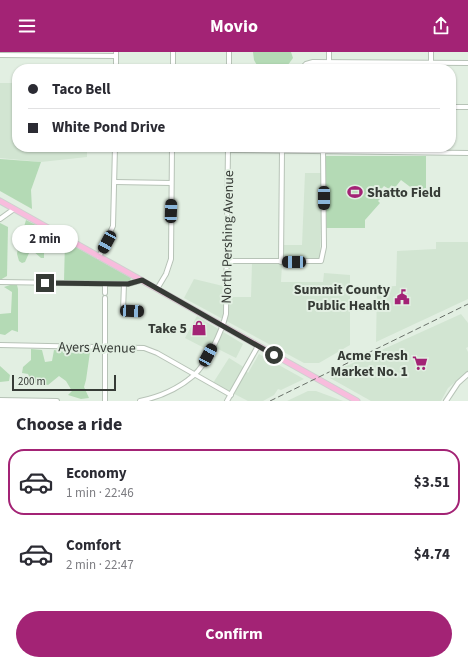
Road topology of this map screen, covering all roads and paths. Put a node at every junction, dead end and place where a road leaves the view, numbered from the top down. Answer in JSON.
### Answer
{"nodes":[{"id":1,"x":173,"y":52,"type":"edge"},
{"id":2,"x":229,"y":52,"type":"edge"},
{"id":3,"x":329,"y":52,"type":"edge"},
{"id":4,"x":431,"y":52,"type":"edge"},
{"id":5,"x":61,"y":54,"type":"edge"},
{"id":6,"x":116,"y":54,"type":"edge"},
{"id":7,"x":0,"y":55,"type":"edge"},
{"id":8,"x":329,"y":62,"type":"junction"},
{"id":9,"x":346,"y":62,"type":"joint"},
{"id":10,"x":431,"y":63,"type":"junction"},
{"id":11,"x":468,"y":63,"type":"edge"},
{"id":12,"x":173,"y":64,"type":"edge"},
{"id":13,"x":229,"y":64,"type":"edge"},
{"id":14,"x":307,"y":64,"type":"edge"},
{"id":15,"x":456,"y":107,"type":"edge"},
{"id":16,"x":468,"y":107,"type":"edge"},
{"id":17,"x":456,"y":151,"type":"edge"},
{"id":18,"x":115,"y":152,"type":"edge"},
{"id":19,"x":172,"y":152,"type":"edge"},
{"id":20,"x":228,"y":152,"type":"edge"},
{"id":21,"x":282,"y":152,"type":"edge"},
{"id":22,"x":324,"y":152,"type":"edge"},
{"id":23,"x":468,"y":152,"type":"edge"},
{"id":24,"x":115,"y":182,"type":"junction"},
{"id":25,"x":172,"y":183,"type":"junction"},
{"id":26,"x":0,"y":201,"type":"edge"},
{"id":27,"x":14,"y":209,"type":"junction"},
{"id":28,"x":0,"y":219,"type":"edge"},
{"id":29,"x":99,"y":257,"type":"junction"},
{"id":30,"x":227,"y":261,"type":"junction"},
{"id":31,"x":281,"y":262,"type":"junction"},
{"id":32,"x":142,"y":280,"type":"junction"},
{"id":33,"x":0,"y":282,"type":"edge"},
{"id":34,"x":105,"y":284,"type":"junction"},
{"id":35,"x":124,"y":284,"type":"junction"},
{"id":36,"x":157,"y":289,"type":"junction"},
{"id":37,"x":105,"y":293,"type":"dead end"},
{"id":38,"x":105,"y":298,"type":"dead end"},
{"id":39,"x":141,"y":312,"type":"dead end"},
{"id":40,"x":223,"y":326,"type":"junction"},
{"id":41,"x":0,"y":345,"type":"edge"},
{"id":42,"x":258,"y":346,"type":"junction"},
{"id":43,"x":104,"y":347,"type":"junction"},
{"id":44,"x":468,"y":374,"type":"edge"},
{"id":45,"x":194,"y":375,"type":"junction"},
{"id":46,"x":231,"y":395,"type":"junction"},
{"id":47,"x":0,"y":400,"type":"edge"},
{"id":48,"x":57,"y":401,"type":"edge"},
{"id":49,"x":105,"y":401,"type":"edge"},
{"id":50,"x":140,"y":401,"type":"edge"},
{"id":51,"x":227,"y":401,"type":"edge"},
{"id":52,"x":358,"y":401,"type":"edge"},
{"id":53,"x":446,"y":401,"type":"edge"}],
"edges":[{"from":1,"to":12,"type":"street"},
{"from":2,"to":13,"type":"street"},
{"from":3,"to":8,"type":"street"},
{"from":4,"to":10,"type":"street"},
{"from":5,"to":6,"type":"street"},
{"from":5,"to":7,"type":"street"},
{"from":8,"to":9,"type":"street"},
{"from":8,"to":14,"type":"street"},
{"from":9,"to":10,"type":"street"},
{"from":10,"to":11,"type":"street"},
{"from":15,"to":16,"type":"street"},
{"from":17,"to":23,"type":"street"},
{"from":18,"to":24,"type":"street"},
{"from":19,"to":25,"type":"street"},
{"from":20,"to":30,"type":"street","name":"North Pershing Avenue"},
{"from":21,"to":31,"type":"street"},
{"from":22,"to":31,"type":"street"},
{"from":24,"to":25,"type":"street"},
{"from":24,"to":29,"type":"street"},
{"from":25,"to":36,"type":"street"},
{"from":26,"to":27,"type":"main road"},
{"from":27,"to":28,"type":"street"},
{"from":27,"to":29,"type":"main road"},
{"from":29,"to":32,"type":"main road"},
{"from":30,"to":31,"type":"street"},
{"from":30,"to":40,"type":"street","name":"North Pershing Avenue"},
{"from":32,"to":35,"type":"street"},
{"from":32,"to":36,"type":"main road"},
{"from":33,"to":34,"type":"street"},
{"from":34,"to":35,"type":"street"},
{"from":34,"to":37,"type":"street"},
{"from":35,"to":39,"type":"street"},
{"from":36,"to":40,"type":"main road"},
{"from":38,"to":43,"type":"street"},
{"from":40,"to":42,"type":"main road"},
{"from":40,"to":45,"type":"street","name":"North Pershing Avenue"},
{"from":41,"to":43,"type":"street","name":"Ayers Avenue"},
{"from":42,"to":46,"type":"street"},
{"from":42,"to":52,"type":"main road"},
{"from":43,"to":45,"type":"street","name":"Ayers Avenue"},
{"from":43,"to":49,"type":"street"},
{"from":44,"to":53,"type":"street"},
{"from":45,"to":46,"type":"street","name":"Ayers Avenue"},
{"from":45,"to":50,"type":"street"},
{"from":46,"to":51,"type":"street"},
{"from":47,"to":48,"type":"street"}]}
